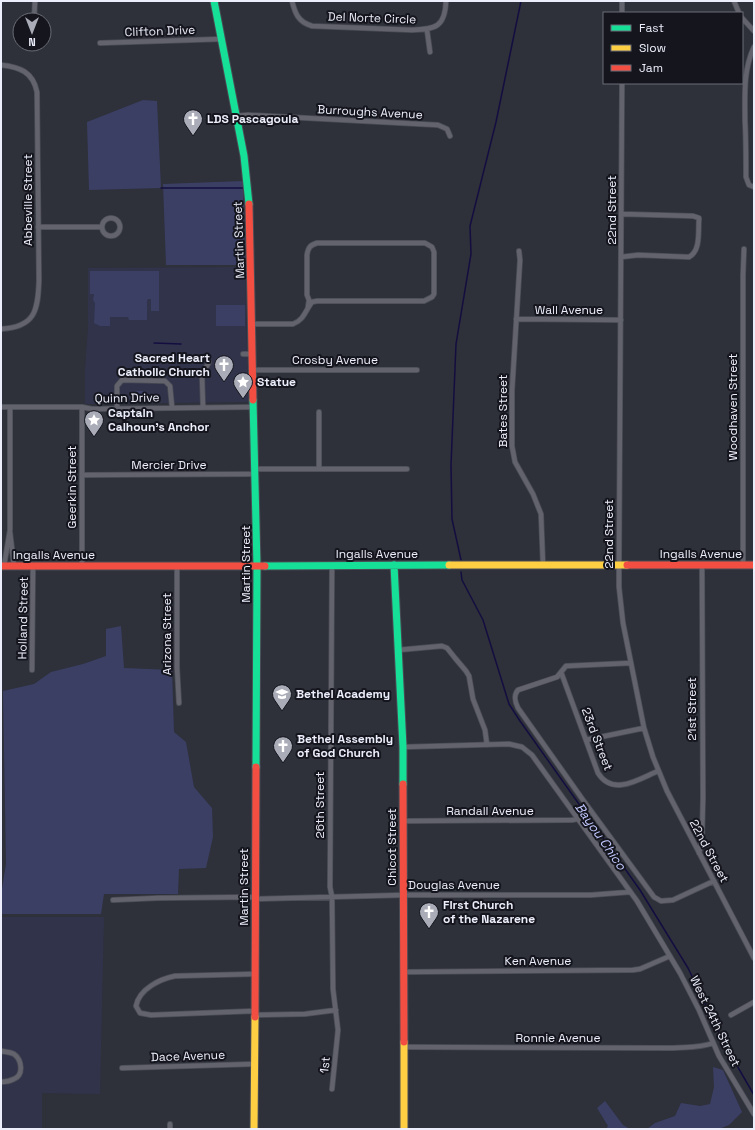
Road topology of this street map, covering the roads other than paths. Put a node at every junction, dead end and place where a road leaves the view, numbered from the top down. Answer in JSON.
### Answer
{"nodes":[{"id":1,"x":34,"y":1,"type":"edge"},
{"id":2,"x":214,"y":1,"type":"edge"},
{"id":3,"x":292,"y":1,"type":"edge"},
{"id":4,"x":446,"y":1,"type":"edge"},
{"id":5,"x":622,"y":1,"type":"edge"},
{"id":6,"x":734,"y":1,"type":"edge"},
{"id":7,"x":34,"y":12,"type":"edge"},
{"id":8,"x":622,"y":12,"type":"edge"},
{"id":9,"x":739,"y":12,"type":"edge"},
{"id":10,"x":743,"y":19,"type":"edge"},
{"id":11,"x":426,"y":30,"type":"junction"},
{"id":12,"x":754,"y":31,"type":"edge"},
{"id":13,"x":222,"y":39,"type":"junction"},
{"id":14,"x":100,"y":44,"type":"dead end"},
{"id":15,"x":754,"y":47,"type":"edge"},
{"id":16,"x":430,"y":52,"type":"dead end"},
{"id":17,"x":1,"y":66,"type":"edge"},
{"id":18,"x":622,"y":84,"type":"edge"},
{"id":19,"x":236,"y":116,"type":"junction"},
{"id":20,"x":450,"y":136,"type":"dead end"},
{"id":21,"x":752,"y":186,"type":"edge"},
{"id":22,"x":622,"y":214,"type":"junction"},
{"id":23,"x":38,"y":227,"type":"junction"},
{"id":24,"x":102,"y":227,"type":"dead end"},
{"id":25,"x":744,"y":249,"type":"dead end"},
{"id":26,"x":519,"y":251,"type":"dead end"},
{"id":27,"x":621,"y":257,"type":"junction"},
{"id":28,"x":310,"y":301,"type":"junction"},
{"id":29,"x":516,"y":319,"type":"junction"},
{"id":30,"x":621,"y":320,"type":"junction"},
{"id":31,"x":252,"y":324,"type":"junction"},
{"id":32,"x":1,"y":329,"type":"edge"},
{"id":33,"x":243,"y":354,"type":"dead end"},
{"id":34,"x":252,"y":354,"type":"junction"},
{"id":35,"x":209,"y":362,"type":"dead end"},
{"id":36,"x":253,"y":370,"type":"junction"},
{"id":37,"x":417,"y":370,"type":"dead end"},
{"id":38,"x":10,"y":407,"type":"junction"},
{"id":39,"x":203,"y":407,"type":"junction"},
{"id":40,"x":254,"y":407,"type":"junction"},
{"id":41,"x":1,"y":408,"type":"edge"},
{"id":42,"x":82,"y":408,"type":"junction"},
{"id":43,"x":118,"y":408,"type":"junction"},
{"id":44,"x":172,"y":408,"type":"junction"},
{"id":45,"x":319,"y":412,"type":"dead end"},
{"id":46,"x":319,"y":469,"type":"junction"},
{"id":47,"x":407,"y":469,"type":"dead end"},
{"id":48,"x":255,"y":472,"type":"junction"},
{"id":49,"x":82,"y":475,"type":"junction"},
{"id":50,"x":10,"y":530,"type":"junction"},
{"id":51,"x":702,"y":564,"type":"junction"},
{"id":52,"x":743,"y":564,"type":"junction"},
{"id":53,"x":754,"y":564,"type":"edge"},
{"id":54,"x":332,"y":565,"type":"junction"},
{"id":55,"x":394,"y":565,"type":"junction"},
{"id":56,"x":543,"y":565,"type":"junction"},
{"id":57,"x":619,"y":565,"type":"junction"},
{"id":58,"x":3,"y":566,"type":"edge"},
{"id":59,"x":14,"y":566,"type":"junction"},
{"id":60,"x":33,"y":566,"type":"junction"},
{"id":61,"x":82,"y":566,"type":"junction"},
{"id":62,"x":177,"y":566,"type":"junction"},
{"id":63,"x":257,"y":566,"type":"junction"},
{"id":64,"x":398,"y":650,"type":"junction"},
{"id":65,"x":631,"y":664,"type":"junction"},
{"id":66,"x":32,"y":670,"type":"dead end"},
{"id":67,"x":561,"y":672,"type":"junction"},
{"id":68,"x":179,"y":703,"type":"dead end"},
{"id":69,"x":644,"y":728,"type":"junction"},
{"id":70,"x":586,"y":740,"type":"junction"},
{"id":71,"x":487,"y":745,"type":"junction"},
{"id":72,"x":403,"y":747,"type":"junction"},
{"id":73,"x":658,"y":771,"type":"junction"},
{"id":74,"x":577,"y":819,"type":"junction"},
{"id":75,"x":404,"y":821,"type":"junction"},
{"id":76,"x":699,"y":853,"type":"junction"},
{"id":77,"x":714,"y":881,"type":"junction"},
{"id":78,"x":630,"y":892,"type":"junction"},
{"id":79,"x":404,"y":895,"type":"junction"},
{"id":80,"x":332,"y":897,"type":"junction"},
{"id":81,"x":255,"y":898,"type":"junction"},
{"id":82,"x":113,"y":900,"type":"dead end"},
{"id":83,"x":670,"y":956,"type":"junction"},
{"id":84,"x":754,"y":958,"type":"edge"},
{"id":85,"x":404,"y":972,"type":"junction"},
{"id":86,"x":254,"y":974,"type":"junction"},
{"id":87,"x":754,"y":1002,"type":"edge"},
{"id":88,"x":336,"y":1010,"type":"junction"},
{"id":89,"x":254,"y":1013,"type":"junction"},
{"id":90,"x":731,"y":1015,"type":"dead end"},
{"id":91,"x":712,"y":1043,"type":"junction"},
{"id":92,"x":337,"y":1044,"type":"joint"},
{"id":93,"x":404,"y":1047,"type":"junction"},
{"id":94,"x":1,"y":1051,"type":"edge"},
{"id":95,"x":254,"y":1064,"type":"junction"},
{"id":96,"x":122,"y":1068,"type":"dead end"},
{"id":97,"x":1,"y":1082,"type":"edge"},
{"id":98,"x":332,"y":1089,"type":"dead end"},
{"id":99,"x":754,"y":1114,"type":"edge"},
{"id":100,"x":254,"y":1129,"type":"edge"},
{"id":101,"x":404,"y":1129,"type":"edge"}],
"edges":[{"from":1,"to":7,"type":"street"},
{"from":2,"to":13,"type":"main road","name":"Martin Street"},
{"from":3,"to":11,"type":"street","name":"Del Norte Circle"},
{"from":4,"to":11,"type":"street","name":"Del Norte Circle"},
{"from":5,"to":8,"type":"street"},
{"from":6,"to":9,"type":"street"},
{"from":10,"to":12,"type":"street"},
{"from":11,"to":16,"type":"street"},
{"from":13,"to":14,"type":"street","name":"Clifton Drive"},
{"from":13,"to":19,"type":"main road","name":"Martin Street"},
{"from":15,"to":21,"type":"street"},
{"from":17,"to":23,"type":"street","name":"Abbeville Street"},
{"from":18,"to":22,"type":"street","name":"22nd Street"},
{"from":19,"to":20,"type":"street","name":"Burroughs Avenue"},
{"from":19,"to":31,"type":"main road","name":"Martin Street"},
{"from":22,"to":27,"type":"street","name":"22nd Street"},
{"from":22,"to":27,"type":"street"},
{"from":23,"to":24,"type":"street"},
{"from":23,"to":32,"type":"street","name":"Abbeville Street"},
{"from":25,"to":52,"type":"street","name":"Woodhaven Street"},
{"from":26,"to":29,"type":"street","name":"Bates Street"},
{"from":27,"to":30,"type":"street","name":"22nd Street"},
{"from":28,"to":28,"type":"street"},
{"from":28,"to":31,"type":"street"},
{"from":29,"to":30,"type":"street","name":"Wall Avenue"},
{"from":29,"to":56,"type":"street","name":"Bates Street"},
{"from":30,"to":57,"type":"street","name":"22nd Street"},
{"from":31,"to":34,"type":"main road","name":"Martin Street"},
{"from":33,"to":34,"type":"street"},
{"from":34,"to":36,"type":"main road","name":"Martin Street"},
{"from":35,"to":39,"type":"street"},
{"from":36,"to":37,"type":"street","name":"Crosby Avenue"},
{"from":36,"to":40,"type":"main road","name":"Martin Street"},
{"from":38,"to":41,"type":"street","name":"Quinn Drive"},
{"from":38,"to":42,"type":"street","name":"Quinn Drive"},
{"from":38,"to":50,"type":"street"},
{"from":39,"to":40,"type":"street","name":"Quinn Drive"},
{"from":39,"to":44,"type":"street","name":"Quinn Drive"},
{"from":40,"to":48,"type":"main road","name":"Martin Street"},
{"from":42,"to":43,"type":"street","name":"Quinn Drive"},
{"from":42,"to":49,"type":"street","name":"Geerkin Street"},
{"from":43,"to":44,"type":"street","name":"Quinn Drive"},
{"from":43,"to":44,"type":"street"},
{"from":45,"to":46,"type":"street"},
{"from":46,"to":47,"type":"street","name":"Mercier Drive"},
{"from":46,"to":48,"type":"street","name":"Mercier Drive"},
{"from":48,"to":49,"type":"street","name":"Mercier Drive"},
{"from":48,"to":63,"type":"main road","name":"Martin Street"},
{"from":49,"to":61,"type":"street","name":"Geerkin Street"},
{"from":50,"to":58,"type":"street"},
{"from":50,"to":59,"type":"street"},
{"from":51,"to":52,"type":"main road","name":"Ingalls Avenue"},
{"from":51,"to":57,"type":"main road","name":"Ingalls Avenue"},
{"from":51,"to":76,"type":"street","name":"21st Street"},
{"from":52,"to":53,"type":"main road","name":"Ingalls Avenue"},
{"from":54,"to":55,"type":"main road","name":"Ingalls Avenue"},
{"from":54,"to":63,"type":"main road","name":"Ingalls Avenue"},
{"from":54,"to":80,"type":"street","name":"26th Street"},
{"from":55,"to":56,"type":"main road","name":"Ingalls Avenue"},
{"from":55,"to":64,"type":"main road","name":"Chicot Street"},
{"from":56,"to":57,"type":"main road","name":"Ingalls Avenue"},
{"from":57,"to":65,"type":"street","name":"22nd Street"},
{"from":58,"to":59,"type":"main road","name":"Ingalls Avenue"},
{"from":59,"to":60,"type":"main road","name":"Ingalls Avenue"},
{"from":60,"to":61,"type":"main road","name":"Ingalls Avenue"},
{"from":60,"to":66,"type":"street","name":"Holland Street"},
{"from":61,"to":62,"type":"main road","name":"Ingalls Avenue"},
{"from":62,"to":63,"type":"main road","name":"Ingalls Avenue"},
{"from":62,"to":68,"type":"street","name":"Arizona Street"},
{"from":63,"to":81,"type":"main road","name":"Martin Street"},
{"from":64,"to":71,"type":"street"},
{"from":64,"to":72,"type":"main road","name":"Chicot Street"},
{"from":65,"to":67,"type":"street"},
{"from":65,"to":69,"type":"street","name":"22nd Street"},
{"from":67,"to":70,"type":"street","name":"23rd Street"},
{"from":67,"to":77,"type":"street"},
{"from":69,"to":70,"type":"street"},
{"from":69,"to":73,"type":"street","name":"22nd Street"},
{"from":70,"to":73,"type":"street","name":"23rd Street"},
{"from":71,"to":72,"type":"street","name":"West 24th Street"},
{"from":71,"to":74,"type":"street","name":"West 24th Street"},
{"from":72,"to":75,"type":"main road","name":"Chicot Street"},
{"from":73,"to":76,"type":"street","name":"22nd Street"},
{"from":74,"to":75,"type":"street","name":"Randall Avenue"},
{"from":74,"to":78,"type":"street","name":"West 24th Street"},
{"from":75,"to":79,"type":"main road","name":"Chicot Street"},
{"from":76,"to":77,"type":"street","name":"22nd Street"},
{"from":77,"to":84,"type":"street","name":"22nd Street"},
{"from":78,"to":79,"type":"street","name":"Douglas Avenue"},
{"from":78,"to":83,"type":"street","name":"West 24th Street"},
{"from":79,"to":80,"type":"street","name":"Douglas Avenue"},
{"from":79,"to":85,"type":"main road","name":"Chicot Street"},
{"from":80,"to":81,"type":"street","name":"Douglas Avenue"},
{"from":80,"to":88,"type":"street","name":"26th Street"},
{"from":81,"to":82,"type":"street","name":"Douglas Avenue"},
{"from":81,"to":86,"type":"main road","name":"Martin Street"},
{"from":83,"to":85,"type":"street","name":"Ken Avenue"},
{"from":83,"to":91,"type":"street","name":"West 24th Street"},
{"from":85,"to":93,"type":"main road","name":"Chicot Street"},
{"from":86,"to":89,"type":"main road","name":"Martin Street"},
{"from":86,"to":89,"type":"street"},
{"from":87,"to":90,"type":"street"},
{"from":88,"to":89,"type":"street"},
{"from":88,"to":92,"type":"street","name":"26th Street"},
{"from":89,"to":95,"type":"main road","name":"Martin Street"},
{"from":91,"to":93,"type":"street","name":"Ronnie Avenue"},
{"from":91,"to":99,"type":"street","name":"West 24th Street"},
{"from":92,"to":98,"type":"street","name":"1st"},
{"from":93,"to":101,"type":"main road","name":"Chicot Street"},
{"from":94,"to":97,"type":"street"},
{"from":95,"to":96,"type":"street","name":"Dace Avenue"},
{"from":95,"to":100,"type":"main road","name":"Martin Street"}]}
